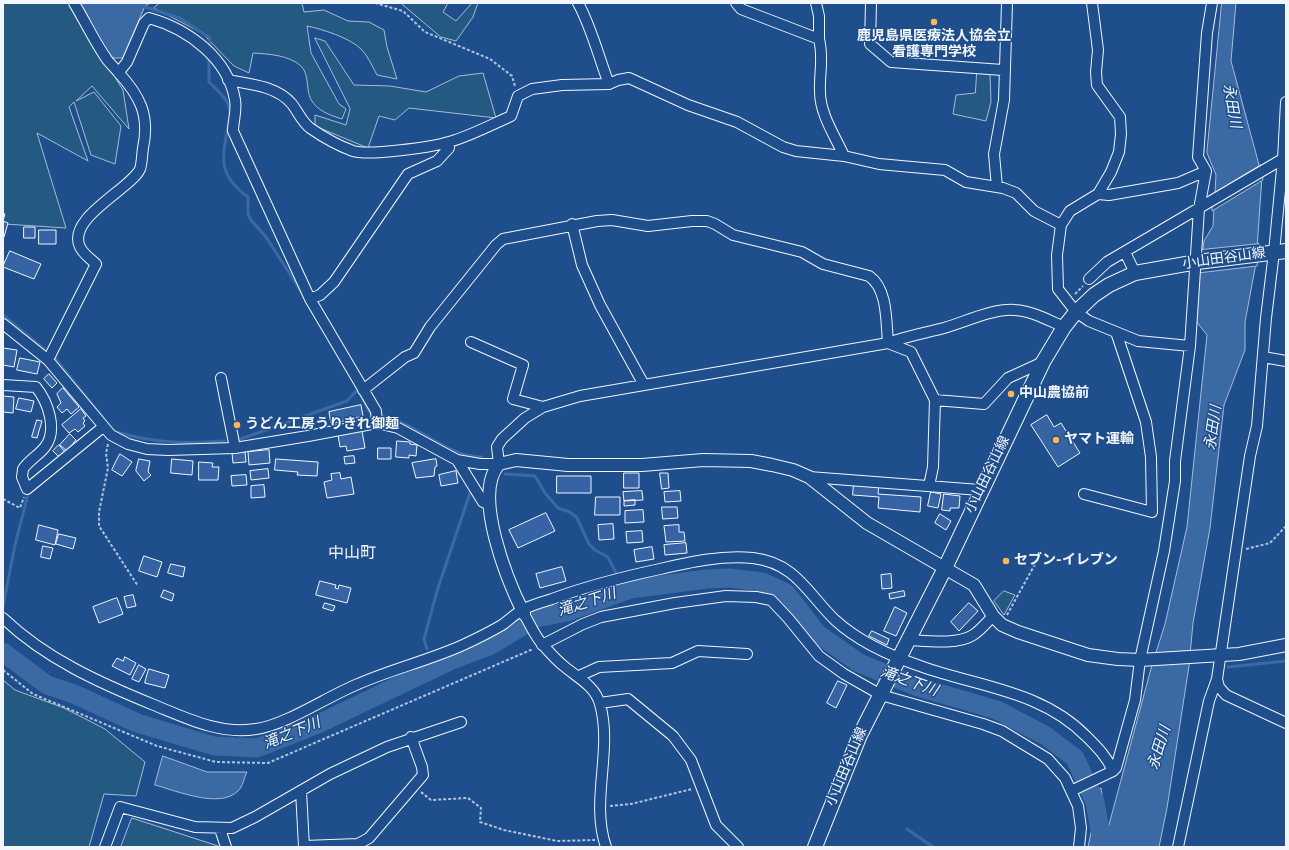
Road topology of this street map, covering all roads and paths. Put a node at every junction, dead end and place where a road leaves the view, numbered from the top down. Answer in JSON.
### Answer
{"nodes":[{"id":1,"x":74,"y":3,"type":"edge"},
{"id":2,"x":374,"y":3,"type":"edge"},
{"id":3,"x":578,"y":3,"type":"edge"},
{"id":4,"x":736,"y":3,"type":"edge"},
{"id":5,"x":816,"y":3,"type":"edge"},
{"id":6,"x":871,"y":3,"type":"edge"},
{"id":7,"x":1007,"y":3,"type":"edge"},
{"id":8,"x":1092,"y":3,"type":"edge"},
{"id":9,"x":1212,"y":3,"type":"edge"},
{"id":10,"x":819,"y":39,"type":"junction"},
{"id":11,"x":1003,"y":70,"type":"junction"},
{"id":12,"x":119,"y":72,"type":"junction"},
{"id":13,"x":228,"y":80,"type":"junction"},
{"id":14,"x":609,"y":84,"type":"junction"},
{"id":15,"x":518,"y":96,"type":"junction"},
{"id":16,"x":1286,"y":102,"type":"edge"},
{"id":17,"x":449,"y":142,"type":"junction"},
{"id":18,"x":844,"y":156,"type":"junction"},
{"id":19,"x":1284,"y":158,"type":"edge"},
{"id":20,"x":1206,"y":171,"type":"junction"},
{"id":21,"x":997,"y":187,"type":"junction"},
{"id":22,"x":1098,"y":194,"type":"junction"},
{"id":23,"x":1199,"y":209,"type":"junction"},
{"id":24,"x":572,"y":224,"type":"junction"},
{"id":25,"x":1061,"y":225,"type":"junction"},
{"id":26,"x":1125,"y":252,"type":"junction"},
{"id":27,"x":1280,"y":252,"type":"edge"},
{"id":28,"x":1197,"y":262,"type":"junction"},
{"id":29,"x":1135,"y":273,"type":"junction"},
{"id":30,"x":1089,"y":279,"type":"dead end"},
{"id":31,"x":310,"y":298,"type":"junction"},
{"id":32,"x":1076,"y":312,"type":"junction"},
{"id":33,"x":3,"y":324,"type":"edge"},
{"id":34,"x":1064,"y":327,"type":"junction"},
{"id":35,"x":1116,"y":332,"type":"junction"},
{"id":36,"x":472,"y":342,"type":"dead end"},
{"id":37,"x":888,"y":343,"type":"junction"},
{"id":38,"x":1190,"y":346,"type":"junction"},
{"id":39,"x":1263,"y":357,"type":"junction"},
{"id":40,"x":48,"y":360,"type":"junction"},
{"id":41,"x":1286,"y":360,"type":"edge"},
{"id":42,"x":1043,"y":362,"type":"junction"},
{"id":43,"x":221,"y":378,"type":"dead end"},
{"id":44,"x":3,"y":385,"type":"edge"},
{"id":45,"x":644,"y":385,"type":"junction"},
{"id":46,"x":363,"y":390,"type":"junction"},
{"id":47,"x":935,"y":400,"type":"junction"},
{"id":48,"x":542,"y":407,"type":"junction"},
{"id":49,"x":377,"y":417,"type":"junction"},
{"id":50,"x":103,"y":427,"type":"junction"},
{"id":51,"x":111,"y":435,"type":"junction"},
{"id":52,"x":235,"y":448,"type":"junction"},
{"id":53,"x":457,"y":460,"type":"junction"},
{"id":54,"x":499,"y":464,"type":"junction"},
{"id":55,"x":809,"y":477,"type":"junction"},
{"id":56,"x":929,"y":486,"type":"junction"},
{"id":57,"x":27,"y":489,"type":"junction"},
{"id":58,"x":980,"y":490,"type":"junction"},
{"id":59,"x":1084,"y":494,"type":"dead end"},
{"id":60,"x":3,"y":498,"type":"edge"},
{"id":61,"x":489,"y":504,"type":"junction"},
{"id":62,"x":1286,"y":526,"type":"edge"},
{"id":63,"x":1235,"y":551,"type":"junction"},
{"id":64,"x":1040,"y":555,"type":"dead end"},
{"id":65,"x":944,"y":568,"type":"junction"},
{"id":66,"x":138,"y":586,"type":"dead end"},
{"id":67,"x":523,"y":612,"type":"junction"},
{"id":68,"x":3,"y":618,"type":"edge"},
{"id":69,"x":998,"y":620,"type":"junction"},
{"id":70,"x":909,"y":640,"type":"junction"},
{"id":71,"x":540,"y":642,"type":"junction"},
{"id":72,"x":1286,"y":646,"type":"edge"},
{"id":73,"x":747,"y":654,"type":"dead end"},
{"id":74,"x":1218,"y":655,"type":"junction"},
{"id":75,"x":898,"y":660,"type":"junction"},
{"id":76,"x":1140,"y":660,"type":"junction"},
{"id":77,"x":579,"y":676,"type":"junction"},
{"id":78,"x":1217,"y":679,"type":"junction"},
{"id":79,"x":882,"y":693,"type":"junction"},
{"id":80,"x":600,"y":703,"type":"junction"},
{"id":81,"x":461,"y":722,"type":"dead end"},
{"id":82,"x":1286,"y":723,"type":"edge"},
{"id":83,"x":412,"y":737,"type":"junction"},
{"id":84,"x":1113,"y":771,"type":"junction"},
{"id":85,"x":414,"y":786,"type":"junction"},
{"id":86,"x":703,"y":786,"type":"junction"},
{"id":87,"x":300,"y":791,"type":"junction"},
{"id":88,"x":1071,"y":791,"type":"junction"},
{"id":89,"x":599,"y":807,"type":"junction"},
{"id":90,"x":220,"y":829,"type":"junction"},
{"id":91,"x":605,"y":844,"type":"edge"},
{"id":92,"x":304,"y":846,"type":"edge"},
{"id":93,"x":105,"y":847,"type":"edge"},
{"id":94,"x":226,"y":847,"type":"edge"},
{"id":95,"x":738,"y":847,"type":"edge"},
{"id":96,"x":815,"y":847,"type":"edge"},
{"id":97,"x":1079,"y":847,"type":"edge"},
{"id":98,"x":1178,"y":847,"type":"edge"}],
"edges":[{"from":1,"to":12,"type":"street"},
{"from":2,"to":15,"type":"path"},
{"from":3,"to":14,"type":"street"},
{"from":4,"to":10,"type":"street"},
{"from":5,"to":10,"type":"street"},
{"from":6,"to":11,"type":"street"},
{"from":7,"to":11,"type":"street"},
{"from":8,"to":22,"type":"street"},
{"from":9,"to":20,"type":"street"},
{"from":10,"to":18,"type":"street"},
{"from":11,"to":21,"type":"street"},
{"from":12,"to":13,"type":"street"},
{"from":12,"to":40,"type":"street"},
{"from":13,"to":17,"type":"street"},
{"from":13,"to":31,"type":"street"},
{"from":14,"to":15,"type":"street"},
{"from":14,"to":18,"type":"street"},
{"from":15,"to":17,"type":"street"},
{"from":16,"to":19,"type":"street"},
{"from":17,"to":31,"type":"street"},
{"from":18,"to":21,"type":"street"},
{"from":19,"to":23,"type":"street"},
{"from":19,"to":27,"type":"street"},
{"from":20,"to":22,"type":"street"},
{"from":20,"to":23,"type":"street"},
{"from":21,"to":25,"type":"street"},
{"from":22,"to":25,"type":"street"},
{"from":23,"to":26,"type":"street"},
{"from":23,"to":28,"type":"street"},
{"from":24,"to":37,"type":"street"},
{"from":24,"to":45,"type":"street"},
{"from":24,"to":46,"type":"street"},
{"from":25,"to":32,"type":"street"},
{"from":26,"to":29,"type":"street"},
{"from":26,"to":30,"type":"street"},
{"from":27,"to":28,"type":"main road","name":"小山田谷山線"},
{"from":27,"to":39,"type":"street"},
{"from":28,"to":29,"type":"main road","name":"小山田谷山線"},
{"from":28,"to":38,"type":"street"},
{"from":29,"to":32,"type":"main road","name":"小山田谷山線"},
{"from":31,"to":46,"type":"street"},
{"from":32,"to":34,"type":"main road","name":"小山田谷山線"},
{"from":32,"to":35,"type":"street"},
{"from":33,"to":40,"type":"street"},
{"from":34,"to":37,"type":"street"},
{"from":34,"to":42,"type":"main road","name":"小山田谷山線"},
{"from":35,"to":38,"type":"street"},
{"from":35,"to":59,"type":"street"},
{"from":36,"to":48,"type":"street"},
{"from":37,"to":45,"type":"street"},
{"from":37,"to":47,"type":"street"},
{"from":38,"to":76,"type":"street"},
{"from":39,"to":41,"type":"street"},
{"from":39,"to":63,"type":"street"},
{"from":40,"to":50,"type":"street"},
{"from":42,"to":47,"type":"street"},
{"from":42,"to":58,"type":"main road","name":"小山田谷山線"},
{"from":43,"to":52,"type":"street"},
{"from":44,"to":57,"type":"street"},
{"from":45,"to":48,"type":"street"},
{"from":46,"to":49,"type":"street"},
{"from":47,"to":56,"type":"street"},
{"from":48,"to":54,"type":"street"},
{"from":49,"to":52,"type":"street"},
{"from":49,"to":53,"type":"street"},
{"from":50,"to":51,"type":"street"},
{"from":50,"to":57,"type":"street"},
{"from":51,"to":52,"type":"street"},
{"from":51,"to":66,"type":"path"},
{"from":53,"to":54,"type":"street"},
{"from":53,"to":61,"type":"street"},
{"from":54,"to":55,"type":"street"},
{"from":54,"to":61,"type":"street"},
{"from":55,"to":56,"type":"street"},
{"from":55,"to":65,"type":"street"},
{"from":56,"to":58,"type":"street"},
{"from":57,"to":60,"type":"path"},
{"from":58,"to":65,"type":"main road","name":"小山田谷山線"},
{"from":61,"to":67,"type":"street"},
{"from":62,"to":63,"type":"path"},
{"from":63,"to":74,"type":"street"},
{"from":64,"to":69,"type":"path"},
{"from":65,"to":69,"type":"street"},
{"from":65,"to":70,"type":"main road","name":"小山田谷山線"},
{"from":67,"to":68,"type":"street"},
{"from":67,"to":71,"type":"street"},
{"from":67,"to":75,"type":"street"},
{"from":69,"to":70,"type":"street"},
{"from":69,"to":76,"type":"street"},
{"from":70,"to":75,"type":"main road","name":"小山田谷山線"},
{"from":71,"to":77,"type":"street"},
{"from":71,"to":79,"type":"street"},
{"from":72,"to":74,"type":"street"},
{"from":73,"to":77,"type":"street"},
{"from":74,"to":76,"type":"street"},
{"from":74,"to":78,"type":"street"},
{"from":75,"to":79,"type":"main road","name":"小山田谷山線"},
{"from":75,"to":84,"type":"street"},
{"from":76,"to":84,"type":"street"},
{"from":77,"to":80,"type":"street"},
{"from":78,"to":82,"type":"street"},
{"from":78,"to":98,"type":"street"},
{"from":79,"to":88,"type":"street"},
{"from":79,"to":96,"type":"main road","name":"小山田谷山線"},
{"from":80,"to":86,"type":"street"},
{"from":80,"to":89,"type":"street"},
{"from":81,"to":83,"type":"street"},
{"from":83,"to":85,"type":"street"},
{"from":83,"to":87,"type":"street"},
{"from":84,"to":88,"type":"street"},
{"from":85,"to":91,"type":"path"},
{"from":85,"to":92,"type":"street"},
{"from":86,"to":89,"type":"path"},
{"from":86,"to":95,"type":"street"},
{"from":87,"to":90,"type":"street"},
{"from":87,"to":92,"type":"street"},
{"from":88,"to":97,"type":"street"},
{"from":89,"to":91,"type":"street"},
{"from":90,"to":93,"type":"street"},
{"from":90,"to":94,"type":"street"}]}
